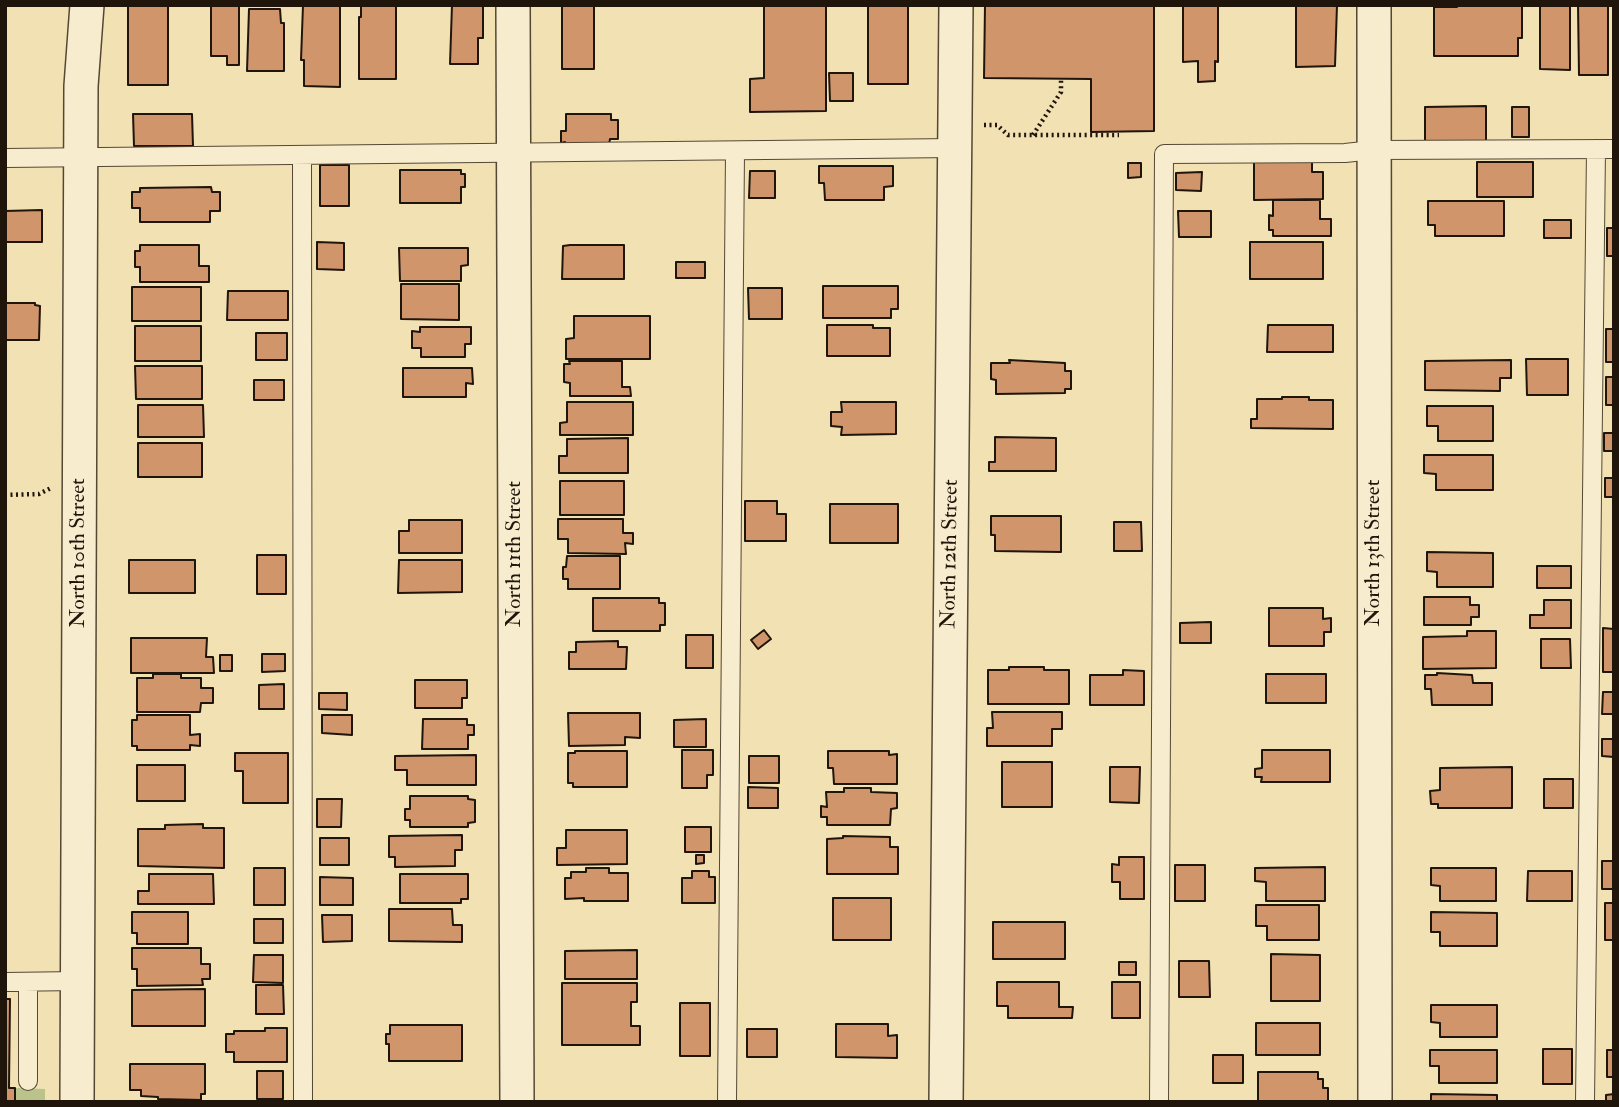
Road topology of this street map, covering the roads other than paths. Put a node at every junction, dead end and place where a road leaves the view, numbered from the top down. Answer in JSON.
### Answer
{"nodes":[{"id":1,"x":87,"y":5,"type":"edge"},
{"id":2,"x":513,"y":5,"type":"edge"},
{"id":3,"x":956,"y":5,"type":"edge"},
{"id":4,"x":1374,"y":5,"type":"edge"},
{"id":5,"x":965,"y":137,"type":"junction"},
{"id":6,"x":1605,"y":149,"type":"edge"},
{"id":7,"x":1373,"y":150,"type":"junction"},
{"id":8,"x":735,"y":151,"type":"junction"},
{"id":9,"x":514,"y":154,"type":"junction"},
{"id":10,"x":302,"y":156,"type":"junction"},
{"id":11,"x":5,"y":158,"type":"edge"},
{"id":12,"x":80,"y":158,"type":"junction"},
{"id":13,"x":78,"y":981,"type":"junction"},
{"id":14,"x":5,"y":982,"type":"edge"},
{"id":15,"x":28,"y":982,"type":"junction"},
{"id":16,"x":28,"y":1081,"type":"dead end"},
{"id":17,"x":77,"y":1102,"type":"edge"},
{"id":18,"x":303,"y":1102,"type":"edge"},
{"id":19,"x":517,"y":1102,"type":"edge"},
{"id":20,"x":727,"y":1102,"type":"edge"},
{"id":21,"x":946,"y":1102,"type":"edge"},
{"id":22,"x":1159,"y":1102,"type":"edge"},
{"id":23,"x":1375,"y":1102,"type":"edge"},
{"id":24,"x":1585,"y":1102,"type":"edge"}],
"edges":[{"from":1,"to":12,"type":"street","name":"North 10th Street"},
{"from":2,"to":9,"type":"street","name":"North 11th Street"},
{"from":3,"to":5,"type":"street","name":"North 12th Street"},
{"from":4,"to":7,"type":"street","name":"North 13th Street"},
{"from":5,"to":8,"type":"lane"},
{"from":5,"to":21,"type":"street","name":"North 12th Street"},
{"from":6,"to":7,"type":"lane"},
{"from":6,"to":24,"type":"lane"},
{"from":7,"to":22,"type":"lane"},
{"from":7,"to":23,"type":"street","name":"North 13th Street"},
{"from":8,"to":9,"type":"lane"},
{"from":8,"to":20,"type":"lane"},
{"from":9,"to":10,"type":"lane"},
{"from":9,"to":19,"type":"street","name":"North 11th Street"},
{"from":10,"to":12,"type":"lane"},
{"from":10,"to":18,"type":"lane"},
{"from":11,"to":12,"type":"lane"},
{"from":12,"to":13,"type":"street","name":"North 10th Street"},
{"from":13,"to":15,"type":"lane"},
{"from":13,"to":17,"type":"street","name":"North 10th Street"},
{"from":14,"to":15,"type":"lane"},
{"from":15,"to":16,"type":"lane"}]}
